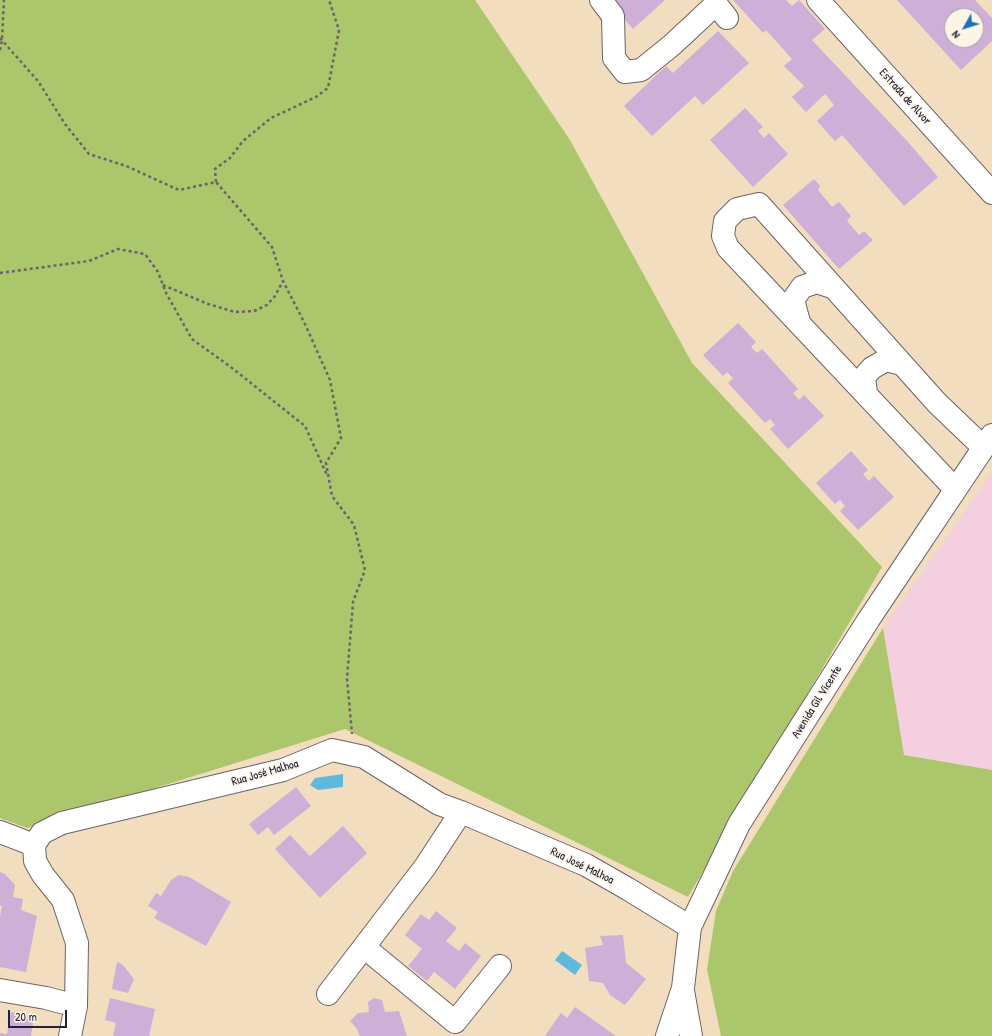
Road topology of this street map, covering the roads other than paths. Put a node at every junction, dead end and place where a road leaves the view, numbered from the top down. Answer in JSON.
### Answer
{"nodes":[{"id":1,"x":602,"y":0,"type":"edge"},
{"id":2,"x":818,"y":0,"type":"edge"},
{"id":3,"x":727,"y":18,"type":"dead end"},
{"id":4,"x":992,"y":193,"type":"edge"},
{"id":5,"x":832,"y":287,"type":"junction"},
{"id":6,"x":799,"y":322,"type":"junction"},
{"id":7,"x":902,"y":364,"type":"junction"},
{"id":8,"x":866,"y":393,"type":"junction"},
{"id":9,"x":988,"y":441,"type":"edge"},
{"id":10,"x":955,"y":489,"type":"junction"},
{"id":11,"x":461,"y":812,"type":"junction"},
{"id":12,"x":0,"y":832,"type":"edge"},
{"id":13,"x":34,"y":845,"type":"junction"},
{"id":14,"x":690,"y":927,"type":"junction"},
{"id":15,"x":364,"y":947,"type":"junction"},
{"id":16,"x":500,"y":966,"type":"dead end"},
{"id":17,"x":683,"y":988,"type":"junction"},
{"id":18,"x":0,"y":990,"type":"edge"},
{"id":19,"x":328,"y":994,"type":"dead end"},
{"id":20,"x":76,"y":1006,"type":"junction"},
{"id":21,"x":70,"y":1036,"type":"edge"},
{"id":22,"x":667,"y":1036,"type":"edge"},
{"id":23,"x":691,"y":1036,"type":"edge"}],
"edges":[{"from":1,"to":3,"type":"street"},
{"from":2,"to":4,"type":"street","name":"Estrada de Alvor"},
{"from":5,"to":6,"type":"street"},
{"from":5,"to":6,"type":"street"},
{"from":5,"to":7,"type":"street"},
{"from":6,"to":8,"type":"street"},
{"from":7,"to":8,"type":"street"},
{"from":7,"to":9,"type":"street"},
{"from":8,"to":10,"type":"street"},
{"from":9,"to":10,"type":"street","name":"Avenida Gil Vicente"},
{"from":10,"to":14,"type":"street","name":"Avenida Gil Vicente"},
{"from":11,"to":13,"type":"street","name":"Rua José Malhoa"},
{"from":11,"to":14,"type":"street","name":"Rua José Malhoa"},
{"from":11,"to":15,"type":"street"},
{"from":12,"to":13,"type":"street"},
{"from":13,"to":20,"type":"street"},
{"from":14,"to":17,"type":"street","name":"Avenida Gil Vicente"},
{"from":15,"to":16,"type":"street"},
{"from":15,"to":19,"type":"street"},
{"from":17,"to":22,"type":"street"},
{"from":17,"to":23,"type":"street"},
{"from":18,"to":20,"type":"street"},
{"from":20,"to":21,"type":"street"}]}
